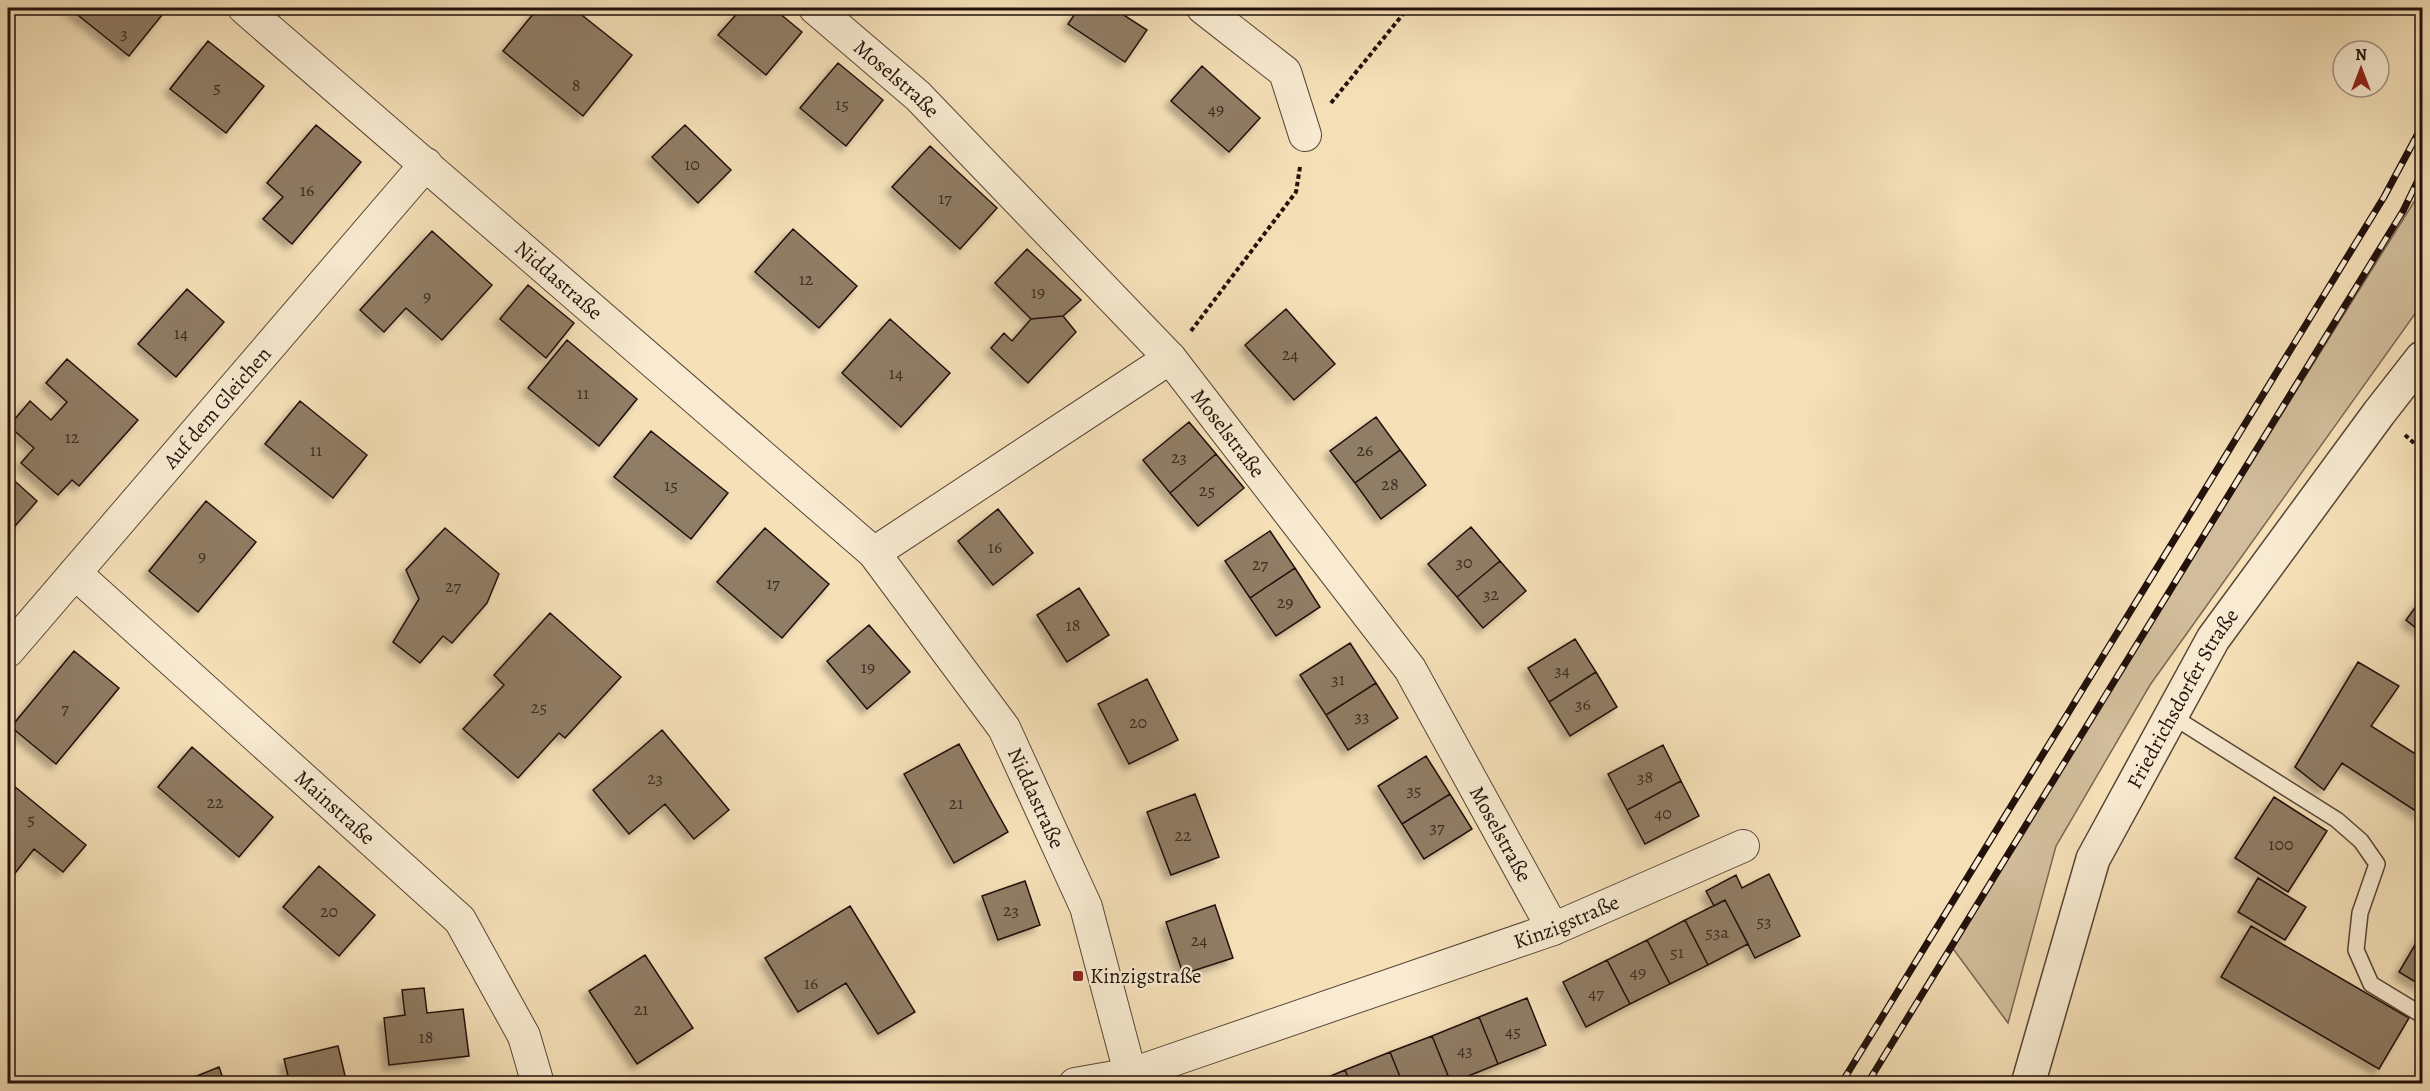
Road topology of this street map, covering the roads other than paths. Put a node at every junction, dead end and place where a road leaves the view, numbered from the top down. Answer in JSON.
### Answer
{"nodes":[{"id":1,"x":244,"y":8,"type":"edge"},
{"id":2,"x":815,"y":8,"type":"edge"},
{"id":3,"x":1203,"y":8,"type":"edge"},
{"id":4,"x":1305,"y":135,"type":"road end"},
{"id":5,"x":426,"y":164,"type":"junction"},
{"id":6,"x":1170,"y":358,"type":"junction"},
{"id":7,"x":2422,"y":358,"type":"edge"},
{"id":8,"x":874,"y":553,"type":"junction"},
{"id":9,"x":75,"y":573,"type":"junction"},
{"id":10,"x":8,"y":651,"type":"edge"},
{"id":11,"x":2172,"y":717,"type":"junction"},
{"id":12,"x":1743,"y":846,"type":"dead end"},
{"id":13,"x":1553,"y":929,"type":"junction"},
{"id":14,"x":2422,"y":1015,"type":"edge"},
{"id":15,"x":1133,"y":1079,"type":"edge"},
{"id":16,"x":538,"y":1083,"type":"edge"},
{"id":17,"x":1075,"y":1083,"type":"edge"},
{"id":18,"x":2028,"y":1083,"type":"edge"}],
"edges":[{"from":1,"to":5,"type":"street","name":"Niddastraße"},
{"from":2,"to":6,"type":"street","name":"Moselstraße"},
{"from":3,"to":4,"type":"street"},
{"from":5,"to":8,"type":"street","name":"Niddastraße"},
{"from":5,"to":9,"type":"street","name":"Auf dem Gleichen"},
{"from":6,"to":8,"type":"street"},
{"from":6,"to":13,"type":"street","name":"Moselstraße"},
{"from":7,"to":11,"type":"street","name":"Friedrichsdorfer Straße"},
{"from":8,"to":15,"type":"street","name":"Niddastraße"},
{"from":9,"to":10,"type":"street","name":"Auf dem Gleichen"},
{"from":9,"to":16,"type":"street","name":"Mainstraße"},
{"from":11,"to":14,"type":"lane"},
{"from":11,"to":18,"type":"street","name":"Friedrichsdorfer Straße"},
{"from":12,"to":13,"type":"street","name":"Kinzigstraße"},
{"from":13,"to":15,"type":"street","name":"Kinzigstraße"},
{"from":15,"to":17,"type":"street","name":"Kinzigstraße"}]}
